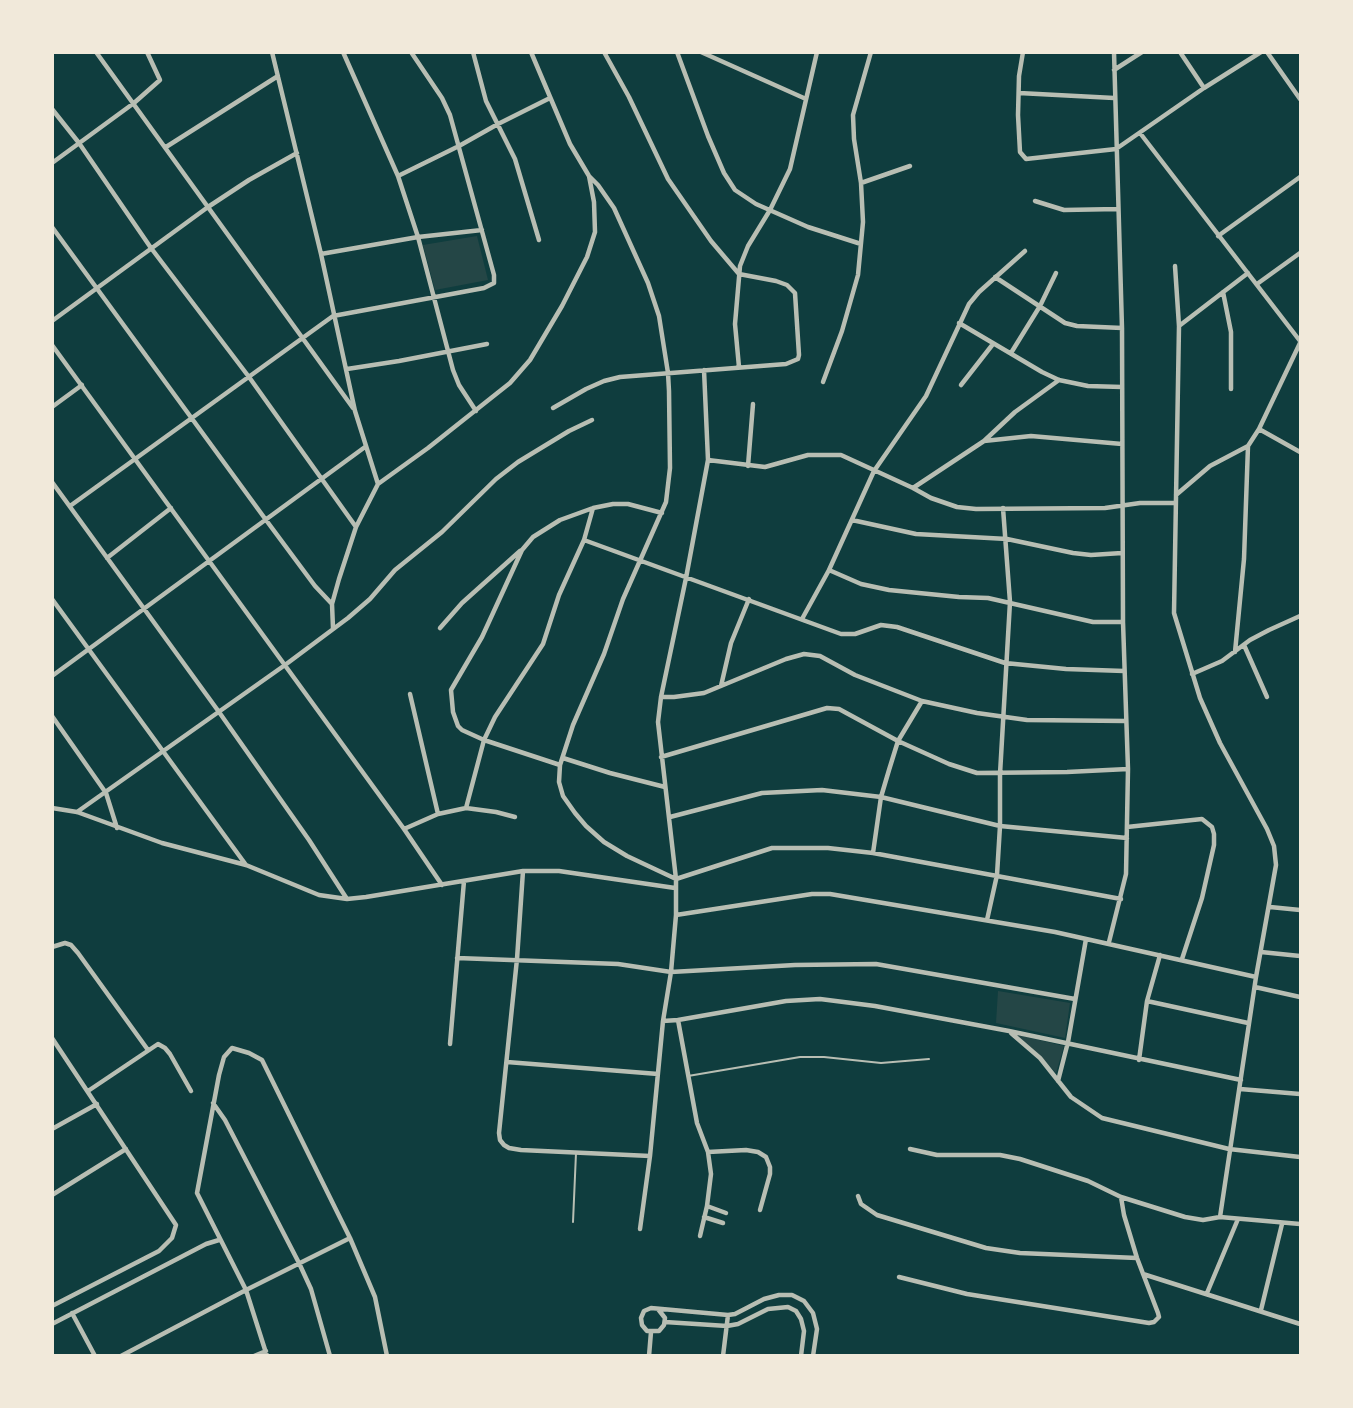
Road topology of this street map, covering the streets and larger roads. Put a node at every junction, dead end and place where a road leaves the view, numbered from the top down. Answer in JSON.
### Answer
{"nodes":[{"id":1,"x":96,"y":52,"type":"edge"},
{"id":2,"x":147,"y":52,"type":"edge"},
{"id":3,"x":272,"y":52,"type":"edge"},
{"id":4,"x":342,"y":52,"type":"edge"},
{"id":5,"x":411,"y":52,"type":"edge"},
{"id":6,"x":473,"y":52,"type":"edge"},
{"id":7,"x":531,"y":52,"type":"edge"},
{"id":8,"x":604,"y":52,"type":"edge"},
{"id":9,"x":677,"y":52,"type":"edge"},
{"id":10,"x":701,"y":52,"type":"edge"},
{"id":11,"x":817,"y":52,"type":"edge"},
{"id":12,"x":871,"y":52,"type":"edge"},
{"id":13,"x":1023,"y":52,"type":"edge"},
{"id":14,"x":1114,"y":52,"type":"edge"},
{"id":15,"x":1142,"y":52,"type":"edge"},
{"id":16,"x":1180,"y":52,"type":"edge"},
{"id":17,"x":1261,"y":52,"type":"edge"},
{"id":18,"x":1267,"y":52,"type":"edge"},
{"id":19,"x":1114,"y":69,"type":"junction"},
{"id":20,"x":278,"y":76,"type":"junction"},
{"id":21,"x":1204,"y":88,"type":"junction"},
{"id":22,"x":1019,"y":93,"type":"junction"},
{"id":23,"x":550,"y":98,"type":"junction"},
{"id":24,"x":1114,"y":98,"type":"junction"},
{"id":25,"x":806,"y":99,"type":"junction"},
{"id":26,"x":1300,"y":99,"type":"edge"},
{"id":27,"x":134,"y":103,"type":"junction"},
{"id":28,"x":52,"y":109,"type":"edge"},
{"id":29,"x":498,"y":124,"type":"junction"},
{"id":30,"x":1140,"y":133,"type":"junction"},
{"id":31,"x":79,"y":143,"type":"junction"},
{"id":32,"x":459,"y":146,"type":"junction"},
{"id":33,"x":166,"y":147,"type":"junction"},
{"id":34,"x":1116,"y":149,"type":"junction"},
{"id":35,"x":297,"y":153,"type":"junction"},
{"id":36,"x":52,"y":163,"type":"edge"},
{"id":37,"x":910,"y":166,"type":"dead end"},
{"id":38,"x":398,"y":176,"type":"junction"},
{"id":39,"x":589,"y":176,"type":"junction"},
{"id":40,"x":1300,"y":177,"type":"edge"},
{"id":41,"x":861,"y":183,"type":"junction"},
{"id":42,"x":1035,"y":201,"type":"dead end"},
{"id":43,"x":208,"y":207,"type":"junction"},
{"id":44,"x":1118,"y":209,"type":"junction"},
{"id":45,"x":770,"y":210,"type":"junction"},
{"id":46,"x":52,"y":227,"type":"edge"},
{"id":47,"x":482,"y":230,"type":"junction"},
{"id":48,"x":1218,"y":236,"type":"junction"},
{"id":49,"x":418,"y":237,"type":"junction"},
{"id":50,"x":539,"y":240,"type":"dead end"},
{"id":51,"x":861,"y":244,"type":"junction"},
{"id":52,"x":151,"y":248,"type":"junction"},
{"id":53,"x":1025,"y":251,"type":"dead end"},
{"id":54,"x":1300,"y":253,"type":"edge"},
{"id":55,"x":321,"y":254,"type":"junction"},
{"id":56,"x":1175,"y":266,"type":"dead end"},
{"id":57,"x":1056,"y":273,"type":"dead end"},
{"id":58,"x":1248,"y":273,"type":"junction"},
{"id":59,"x":739,"y":274,"type":"junction"},
{"id":60,"x":995,"y":278,"type":"junction"},
{"id":61,"x":1257,"y":284,"type":"junction"},
{"id":62,"x":97,"y":288,"type":"junction"},
{"id":63,"x":1223,"y":292,"type":"junction"},
{"id":64,"x":434,"y":298,"type":"junction"},
{"id":65,"x":1040,"y":306,"type":"junction"},
{"id":66,"x":333,"y":316,"type":"junction"},
{"id":67,"x":52,"y":321,"type":"edge"},
{"id":68,"x":959,"y":323,"type":"junction"},
{"id":69,"x":1179,"y":326,"type":"junction"},
{"id":70,"x":1122,"y":328,"type":"junction"},
{"id":71,"x":303,"y":338,"type":"junction"},
{"id":72,"x":1300,"y":342,"type":"edge"},
{"id":73,"x":487,"y":344,"type":"dead end"},
{"id":74,"x":993,"y":344,"type":"junction"},
{"id":75,"x":52,"y":345,"type":"edge"},
{"id":76,"x":448,"y":351,"type":"junction"},
{"id":77,"x":1011,"y":353,"type":"junction"},
{"id":78,"x":739,"y":368,"type":"junction"},
{"id":79,"x":346,"y":369,"type":"junction"},
{"id":80,"x":704,"y":370,"type":"junction"},
{"id":81,"x":668,"y":373,"type":"junction"},
{"id":82,"x":249,"y":377,"type":"junction"},
{"id":83,"x":1059,"y":380,"type":"junction"},
{"id":84,"x":823,"y":382,"type":"dead end"},
{"id":85,"x":82,"y":385,"type":"junction"},
{"id":86,"x":961,"y":385,"type":"dead end"},
{"id":87,"x":1122,"y":387,"type":"junction"},
{"id":88,"x":1231,"y":389,"type":"dead end"},
{"id":89,"x":753,"y":404,"type":"dead end"},
{"id":90,"x":52,"y":407,"type":"edge"},
{"id":91,"x":553,"y":408,"type":"dead end"},
{"id":92,"x":355,"y":411,"type":"junction"},
{"id":93,"x":476,"y":411,"type":"junction"},
{"id":94,"x":192,"y":418,"type":"junction"},
{"id":95,"x":592,"y":420,"type":"dead end"},
{"id":96,"x":1259,"y":429,"type":"junction"},
{"id":97,"x":984,"y":441,"type":"junction"},
{"id":98,"x":1122,"y":444,"type":"junction"},
{"id":99,"x":1248,"y":446,"type":"junction"},
{"id":100,"x":365,"y":447,"type":"junction"},
{"id":101,"x":1300,"y":452,"type":"edge"},
{"id":102,"x":135,"y":459,"type":"junction"},
{"id":103,"x":708,"y":460,"type":"junction"},
{"id":104,"x":748,"y":466,"type":"junction"},
{"id":105,"x":874,"y":471,"type":"junction"},
{"id":106,"x":321,"y":480,"type":"junction"},
{"id":107,"x":52,"y":482,"type":"edge"},
{"id":108,"x":378,"y":484,"type":"junction"},
{"id":109,"x":913,"y":488,"type":"junction"},
{"id":110,"x":1176,"y":495,"type":"junction"},
{"id":111,"x":1175,"y":503,"type":"junction"},
{"id":112,"x":70,"y":506,"type":"junction"},
{"id":113,"x":1122,"y":506,"type":"junction"},
{"id":114,"x":171,"y":508,"type":"junction"},
{"id":115,"x":593,"y":508,"type":"junction"},
{"id":116,"x":1003,"y":508,"type":"junction"},
{"id":117,"x":662,"y":513,"type":"junction"},
{"id":118,"x":266,"y":520,"type":"junction"},
{"id":119,"x":852,"y":520,"type":"junction"},
{"id":120,"x":356,"y":527,"type":"junction"},
{"id":121,"x":1007,"y":539,"type":"junction"},
{"id":122,"x":584,"y":540,"type":"junction"},
{"id":123,"x":522,"y":550,"type":"junction"},
{"id":124,"x":1122,"y":553,"type":"junction"},
{"id":125,"x":107,"y":558,"type":"junction"},
{"id":126,"x":209,"y":560,"type":"junction"},
{"id":127,"x":641,"y":560,"type":"junction"},
{"id":128,"x":829,"y":570,"type":"junction"},
{"id":129,"x":686,"y":578,"type":"junction"},
{"id":130,"x":52,"y":599,"type":"edge"},
{"id":131,"x":749,"y":599,"type":"junction"},
{"id":132,"x":1010,"y":602,"type":"junction"},
{"id":133,"x":332,"y":604,"type":"junction"},
{"id":134,"x":144,"y":609,"type":"junction"},
{"id":135,"x":1300,"y":616,"type":"edge"},
{"id":136,"x":802,"y":619,"type":"junction"},
{"id":137,"x":1123,"y":622,"type":"junction"},
{"id":138,"x":333,"y":628,"type":"junction"},
{"id":139,"x":440,"y":628,"type":"dead end"},
{"id":140,"x":1244,"y":645,"type":"junction"},
{"id":141,"x":89,"y":649,"type":"junction"},
{"id":142,"x":1235,"y":652,"type":"junction"},
{"id":143,"x":1005,"y":663,"type":"junction"},
{"id":144,"x":285,"y":665,"type":"junction"},
{"id":145,"x":1124,"y":671,"type":"junction"},
{"id":146,"x":1192,"y":674,"type":"junction"},
{"id":147,"x":52,"y":676,"type":"edge"},
{"id":148,"x":721,"y":686,"type":"junction"},
{"id":149,"x":410,"y":694,"type":"dead end"},
{"id":150,"x":660,"y":697,"type":"junction"},
{"id":151,"x":1268,"y":697,"type":"dead end"},
{"id":152,"x":922,"y":701,"type":"junction"},
{"id":153,"x":219,"y":712,"type":"junction"},
{"id":154,"x":52,"y":716,"type":"edge"},
{"id":155,"x":1004,"y":718,"type":"junction"},
{"id":156,"x":1126,"y":721,"type":"junction"},
{"id":157,"x":60,"y":726,"type":"junction"},
{"id":158,"x":52,"y":729,"type":"edge"},
{"id":159,"x":484,"y":740,"type":"junction"},
{"id":160,"x":898,"y":741,"type":"junction"},
{"id":161,"x":162,"y":751,"type":"junction"},
{"id":162,"x":661,"y":757,"type":"junction"},
{"id":163,"x":563,"y":758,"type":"junction"},
{"id":164,"x":561,"y":765,"type":"junction"},
{"id":165,"x":1128,"y":769,"type":"junction"},
{"id":166,"x":1000,"y":774,"type":"junction"},
{"id":167,"x":665,"y":787,"type":"junction"},
{"id":168,"x":106,"y":792,"type":"junction"},
{"id":169,"x":881,"y":797,"type":"junction"},
{"id":170,"x":52,"y":808,"type":"edge"},
{"id":171,"x":466,"y":808,"type":"junction"},
{"id":172,"x":77,"y":812,"type":"junction"},
{"id":173,"x":438,"y":814,"type":"junction"},
{"id":174,"x":515,"y":817,"type":"dead end"},
{"id":175,"x":670,"y":817,"type":"junction"},
{"id":176,"x":1000,"y":826,"type":"junction"},
{"id":177,"x":1127,"y":827,"type":"junction"},
{"id":178,"x":117,"y":828,"type":"junction"},
{"id":179,"x":404,"y":829,"type":"junction"},
{"id":180,"x":1127,"y":838,"type":"junction"},
{"id":181,"x":873,"y":853,"type":"junction"},
{"id":182,"x":246,"y":865,"type":"junction"},
{"id":183,"x":523,"y":871,"type":"junction"},
{"id":184,"x":997,"y":875,"type":"junction"},
{"id":185,"x":676,"y":879,"type":"junction"},
{"id":186,"x":464,"y":882,"type":"junction"},
{"id":187,"x":442,"y":885,"type":"junction"},
{"id":188,"x":675,"y":888,"type":"junction"},
{"id":189,"x":347,"y":899,"type":"junction"},
{"id":190,"x":1121,"y":899,"type":"junction"},
{"id":191,"x":1270,"y":907,"type":"junction"},
{"id":192,"x":1300,"y":910,"type":"edge"},
{"id":193,"x":676,"y":915,"type":"junction"},
{"id":194,"x":987,"y":920,"type":"junction"},
{"id":195,"x":1086,"y":939,"type":"junction"},
{"id":196,"x":1109,"y":942,"type":"junction"},
{"id":197,"x":52,"y":947,"type":"edge"},
{"id":198,"x":1261,"y":952,"type":"junction"},
{"id":199,"x":1160,"y":955,"type":"junction"},
{"id":200,"x":1300,"y":956,"type":"edge"},
{"id":201,"x":457,"y":958,"type":"junction"},
{"id":202,"x":1182,"y":959,"type":"junction"},
{"id":203,"x":518,"y":960,"type":"junction"},
{"id":204,"x":671,"y":972,"type":"junction"},
{"id":205,"x":1256,"y":977,"type":"junction"},
{"id":206,"x":1255,"y":987,"type":"junction"},
{"id":207,"x":1300,"y":998,"type":"edge"},
{"id":208,"x":1075,"y":999,"type":"junction"},
{"id":209,"x":1147,"y":1001,"type":"junction"},
{"id":210,"x":663,"y":1020,"type":"junction"},
{"id":211,"x":678,"y":1020,"type":"junction"},
{"id":212,"x":1248,"y":1023,"type":"junction"},
{"id":213,"x":1009,"y":1031,"type":"junction"},
{"id":214,"x":52,"y":1038,"type":"edge"},
{"id":215,"x":1068,"y":1042,"type":"junction"},
{"id":216,"x":450,"y":1044,"type":"dead end"},
{"id":217,"x":148,"y":1050,"type":"junction"},
{"id":218,"x":1139,"y":1060,"type":"junction"},
{"id":219,"x":507,"y":1062,"type":"junction"},
{"id":220,"x":658,"y":1074,"type":"junction"},
{"id":221,"x":1241,"y":1080,"type":"junction"},
{"id":222,"x":1058,"y":1081,"type":"junction"},
{"id":223,"x":1240,"y":1089,"type":"junction"},
{"id":224,"x":88,"y":1091,"type":"junction"},
{"id":225,"x":191,"y":1092,"type":"dead end"},
{"id":226,"x":1300,"y":1094,"type":"edge"},
{"id":227,"x":213,"y":1103,"type":"junction"},
{"id":228,"x":97,"y":1104,"type":"junction"},
{"id":229,"x":52,"y":1130,"type":"edge"},
{"id":230,"x":126,"y":1149,"type":"junction"},
{"id":231,"x":910,"y":1149,"type":"dead end"},
{"id":232,"x":1229,"y":1149,"type":"junction"},
{"id":233,"x":708,"y":1152,"type":"junction"},
{"id":234,"x":650,"y":1156,"type":"junction"},
{"id":235,"x":1300,"y":1157,"type":"edge"},
{"id":236,"x":52,"y":1195,"type":"edge"},
{"id":237,"x":858,"y":1196,"type":"dead end"},
{"id":238,"x":1121,"y":1197,"type":"junction"},
{"id":239,"x":707,"y":1206,"type":"junction"},
{"id":240,"x":760,"y":1210,"type":"dead end"},
{"id":241,"x":726,"y":1213,"type":"dead end"},
{"id":242,"x":704,"y":1217,"type":"junction"},
{"id":243,"x":1220,"y":1217,"type":"junction"},
{"id":244,"x":1238,"y":1218,"type":"junction"},
{"id":245,"x":723,"y":1223,"type":"dead end"},
{"id":246,"x":1282,"y":1224,"type":"junction"},
{"id":247,"x":1300,"y":1224,"type":"edge"},
{"id":248,"x":640,"y":1230,"type":"dead end"},
{"id":249,"x":700,"y":1236,"type":"dead end"},
{"id":250,"x":350,"y":1238,"type":"junction"},
{"id":251,"x":219,"y":1240,"type":"junction"},
{"id":252,"x":1137,"y":1258,"type":"junction"},
{"id":253,"x":299,"y":1263,"type":"junction"},
{"id":254,"x":1142,"y":1274,"type":"junction"},
{"id":255,"x":899,"y":1277,"type":"dead end"},
{"id":256,"x":246,"y":1290,"type":"junction"},
{"id":257,"x":1207,"y":1293,"type":"junction"},
{"id":258,"x":52,"y":1306,"type":"edge"},
{"id":259,"x":658,"y":1309,"type":"junction"},
{"id":260,"x":1261,"y":1310,"type":"junction"},
{"id":261,"x":72,"y":1313,"type":"junction"},
{"id":262,"x":728,"y":1315,"type":"junction"},
{"id":263,"x":665,"y":1322,"type":"junction"},
{"id":264,"x":52,"y":1323,"type":"edge"},
{"id":265,"x":1300,"y":1324,"type":"edge"},
{"id":266,"x":727,"y":1326,"type":"junction"},
{"id":267,"x":651,"y":1332,"type":"junction"},
{"id":268,"x":267,"y":1354,"type":"edge"},
{"id":269,"x":94,"y":1356,"type":"edge"},
{"id":270,"x":121,"y":1356,"type":"edge"},
{"id":271,"x":254,"y":1356,"type":"edge"},
{"id":272,"x":330,"y":1356,"type":"edge"},
{"id":273,"x":387,"y":1356,"type":"edge"},
{"id":274,"x":649,"y":1356,"type":"edge"},
{"id":275,"x":723,"y":1356,"type":"edge"},
{"id":276,"x":801,"y":1356,"type":"edge"},
{"id":277,"x":813,"y":1356,"type":"edge"}],
"edges":[{"from":1,"to":27,"type":"street"},
{"from":2,"to":27,"type":"street"},
{"from":3,"to":20,"type":"street"},
{"from":4,"to":38,"type":"street"},
{"from":5,"to":32,"type":"street"},
{"from":6,"to":29,"type":"street"},
{"from":7,"to":23,"type":"street"},
{"from":8,"to":59,"type":"street"},
{"from":9,"to":45,"type":"street"},
{"from":10,"to":25,"type":"street"},
{"from":11,"to":25,"type":"street"},
{"from":12,"to":41,"type":"street"},
{"from":13,"to":22,"type":"street"},
{"from":14,"to":19,"type":"street"},
{"from":15,"to":19,"type":"street"},
{"from":16,"to":21,"type":"street"},
{"from":17,"to":21,"type":"street"},
{"from":18,"to":26,"type":"street"},
{"from":19,"to":24,"type":"street"},
{"from":20,"to":33,"type":"street"},
{"from":20,"to":35,"type":"street"},
{"from":21,"to":30,"type":"street"},
{"from":22,"to":24,"type":"street"},
{"from":22,"to":34,"type":"street"},
{"from":23,"to":29,"type":"street"},
{"from":23,"to":39,"type":"street"},
{"from":24,"to":34,"type":"street"},
{"from":25,"to":45,"type":"street"},
{"from":27,"to":31,"type":"street"},
{"from":27,"to":33,"type":"street"},
{"from":28,"to":31,"type":"street"},
{"from":29,"to":32,"type":"street"},
{"from":29,"to":50,"type":"street"},
{"from":30,"to":34,"type":"street"},
{"from":30,"to":48,"type":"street"},
{"from":31,"to":36,"type":"street"},
{"from":31,"to":52,"type":"street"},
{"from":32,"to":38,"type":"street"},
{"from":32,"to":47,"type":"street"},
{"from":33,"to":43,"type":"street"},
{"from":34,"to":44,"type":"street"},
{"from":35,"to":43,"type":"street"},
{"from":35,"to":55,"type":"street"},
{"from":37,"to":41,"type":"street"},
{"from":38,"to":49,"type":"street"},
{"from":39,"to":81,"type":"street"},
{"from":39,"to":93,"type":"street"},
{"from":40,"to":48,"type":"street"},
{"from":41,"to":51,"type":"street"},
{"from":42,"to":44,"type":"street"},
{"from":43,"to":52,"type":"street"},
{"from":43,"to":71,"type":"street"},
{"from":44,"to":70,"type":"street"},
{"from":45,"to":51,"type":"street"},
{"from":45,"to":59,"type":"street"},
{"from":46,"to":62,"type":"street"},
{"from":47,"to":49,"type":"street"},
{"from":47,"to":64,"type":"street"},
{"from":48,"to":58,"type":"street"},
{"from":49,"to":55,"type":"street"},
{"from":49,"to":64,"type":"street"},
{"from":51,"to":84,"type":"street"},
{"from":52,"to":62,"type":"street"},
{"from":52,"to":82,"type":"street"},
{"from":53,"to":60,"type":"street"},
{"from":54,"to":61,"type":"street"},
{"from":55,"to":66,"type":"street"},
{"from":56,"to":69,"type":"street"},
{"from":57,"to":65,"type":"street"},
{"from":58,"to":61,"type":"street"},
{"from":58,"to":63,"type":"street"},
{"from":59,"to":78,"type":"street"},
{"from":59,"to":78,"type":"street"},
{"from":60,"to":65,"type":"street"},
{"from":60,"to":68,"type":"street"},
{"from":61,"to":72,"type":"street"},
{"from":62,"to":67,"type":"street"},
{"from":62,"to":94,"type":"street"},
{"from":63,"to":69,"type":"street"},
{"from":63,"to":88,"type":"street"},
{"from":64,"to":66,"type":"street"},
{"from":64,"to":76,"type":"street"},
{"from":65,"to":70,"type":"street"},
{"from":65,"to":77,"type":"street"},
{"from":66,"to":71,"type":"street"},
{"from":66,"to":79,"type":"street"},
{"from":68,"to":74,"type":"street"},
{"from":68,"to":105,"type":"street"},
{"from":69,"to":110,"type":"street"},
{"from":70,"to":87,"type":"street"},
{"from":71,"to":82,"type":"street"},
{"from":71,"to":92,"type":"street"},
{"from":72,"to":96,"type":"street"},
{"from":73,"to":76,"type":"street"},
{"from":74,"to":77,"type":"street"},
{"from":74,"to":86,"type":"street"},
{"from":75,"to":85,"type":"street"},
{"from":76,"to":79,"type":"street"},
{"from":76,"to":93,"type":"street"},
{"from":77,"to":83,"type":"street"},
{"from":78,"to":80,"type":"street"},
{"from":79,"to":92,"type":"street"},
{"from":80,"to":81,"type":"street"},
{"from":80,"to":103,"type":"street"},
{"from":81,"to":91,"type":"street"},
{"from":81,"to":117,"type":"street"},
{"from":82,"to":94,"type":"street"},
{"from":82,"to":106,"type":"street"},
{"from":83,"to":87,"type":"street"},
{"from":83,"to":97,"type":"street"},
{"from":85,"to":90,"type":"street"},
{"from":85,"to":102,"type":"street"},
{"from":87,"to":98,"type":"street"},
{"from":89,"to":104,"type":"street"},
{"from":92,"to":100,"type":"street"},
{"from":93,"to":108,"type":"street"},
{"from":94,"to":102,"type":"street"},
{"from":94,"to":118,"type":"street"},
{"from":95,"to":138,"type":"street"},
{"from":96,"to":99,"type":"street"},
{"from":96,"to":101,"type":"street"},
{"from":97,"to":98,"type":"street"},
{"from":97,"to":109,"type":"street"},
{"from":98,"to":113,"type":"street"},
{"from":99,"to":110,"type":"street"},
{"from":99,"to":142,"type":"street"},
{"from":100,"to":106,"type":"street"},
{"from":100,"to":108,"type":"street"},
{"from":102,"to":112,"type":"street"},
{"from":102,"to":114,"type":"street"},
{"from":103,"to":104,"type":"street"},
{"from":103,"to":129,"type":"street"},
{"from":104,"to":105,"type":"street"},
{"from":105,"to":109,"type":"street"},
{"from":105,"to":119,"type":"street"},
{"from":106,"to":118,"type":"street"},
{"from":106,"to":120,"type":"street"},
{"from":107,"to":112,"type":"street"},
{"from":108,"to":120,"type":"street"},
{"from":109,"to":116,"type":"street"},
{"from":110,"to":111,"type":"street"},
{"from":111,"to":113,"type":"street"},
{"from":111,"to":146,"type":"street"},
{"from":112,"to":125,"type":"street"},
{"from":113,"to":116,"type":"street"},
{"from":113,"to":124,"type":"street"},
{"from":114,"to":125,"type":"street"},
{"from":114,"to":126,"type":"street"},
{"from":115,"to":117,"type":"street"},
{"from":115,"to":122,"type":"street"},
{"from":115,"to":123,"type":"street"},
{"from":116,"to":121,"type":"street"},
{"from":117,"to":127,"type":"street"},
{"from":118,"to":126,"type":"street"},
{"from":118,"to":133,"type":"street"},
{"from":119,"to":121,"type":"street"},
{"from":119,"to":128,"type":"street"},
{"from":120,"to":133,"type":"street"},
{"from":121,"to":124,"type":"street"},
{"from":121,"to":132,"type":"street"},
{"from":122,"to":127,"type":"street"},
{"from":122,"to":159,"type":"street"},
{"from":123,"to":139,"type":"street"},
{"from":123,"to":159,"type":"street"},
{"from":124,"to":137,"type":"street"},
{"from":125,"to":134,"type":"street"},
{"from":126,"to":134,"type":"street"},
{"from":126,"to":144,"type":"street"},
{"from":127,"to":129,"type":"street"},
{"from":127,"to":163,"type":"street"},
{"from":128,"to":132,"type":"street"},
{"from":128,"to":136,"type":"street"},
{"from":129,"to":131,"type":"street"},
{"from":129,"to":150,"type":"street"},
{"from":130,"to":141,"type":"street"},
{"from":131,"to":136,"type":"street"},
{"from":131,"to":148,"type":"street"},
{"from":132,"to":137,"type":"street"},
{"from":132,"to":143,"type":"street"},
{"from":133,"to":138,"type":"street"},
{"from":134,"to":141,"type":"street"},
{"from":134,"to":153,"type":"street"},
{"from":135,"to":140,"type":"street"},
{"from":136,"to":143,"type":"street"},
{"from":137,"to":145,"type":"street"},
{"from":138,"to":144,"type":"street"},
{"from":140,"to":142,"type":"street"},
{"from":140,"to":151,"type":"street"},
{"from":141,"to":147,"type":"street"},
{"from":141,"to":161,"type":"street"},
{"from":142,"to":146,"type":"street"},
{"from":143,"to":145,"type":"street"},
{"from":143,"to":155,"type":"street"},
{"from":144,"to":153,"type":"street"},
{"from":144,"to":179,"type":"street"},
{"from":145,"to":156,"type":"street"},
{"from":146,"to":191,"type":"street"},
{"from":148,"to":150,"type":"street"},
{"from":148,"to":152,"type":"street"},
{"from":149,"to":173,"type":"street"},
{"from":150,"to":162,"type":"street"},
{"from":152,"to":155,"type":"street"},
{"from":152,"to":160,"type":"street"},
{"from":153,"to":161,"type":"street"},
{"from":153,"to":189,"type":"street"},
{"from":154,"to":157,"type":"street"},
{"from":155,"to":156,"type":"street"},
{"from":155,"to":166,"type":"street"},
{"from":156,"to":165,"type":"street"},
{"from":157,"to":158,"type":"street"},
{"from":157,"to":168,"type":"street"},
{"from":159,"to":164,"type":"street"},
{"from":159,"to":171,"type":"street"},
{"from":160,"to":162,"type":"street"},
{"from":160,"to":166,"type":"street"},
{"from":160,"to":169,"type":"street"},
{"from":161,"to":168,"type":"street"},
{"from":161,"to":182,"type":"street"},
{"from":162,"to":167,"type":"street"},
{"from":163,"to":164,"type":"street"},
{"from":163,"to":167,"type":"street"},
{"from":164,"to":185,"type":"street"},
{"from":165,"to":166,"type":"street"},
{"from":165,"to":177,"type":"street"},
{"from":166,"to":176,"type":"street"},
{"from":167,"to":175,"type":"street"},
{"from":168,"to":172,"type":"street"},
{"from":168,"to":178,"type":"street"},
{"from":169,"to":175,"type":"street"},
{"from":169,"to":176,"type":"street"},
{"from":169,"to":181,"type":"street"},
{"from":170,"to":172,"type":"street"},
{"from":171,"to":173,"type":"street"},
{"from":171,"to":174,"type":"street"},
{"from":172,"to":178,"type":"street"},
{"from":173,"to":179,"type":"street"},
{"from":175,"to":185,"type":"street"},
{"from":176,"to":180,"type":"street"},
{"from":176,"to":184,"type":"street"},
{"from":177,"to":180,"type":"street"},
{"from":177,"to":202,"type":"street"},
{"from":178,"to":182,"type":"street"},
{"from":179,"to":187,"type":"street"},
{"from":180,"to":190,"type":"street"},
{"from":181,"to":184,"type":"street"},
{"from":181,"to":185,"type":"street"},
{"from":182,"to":189,"type":"street"},
{"from":183,"to":186,"type":"street"},
{"from":183,"to":188,"type":"street"},
{"from":183,"to":203,"type":"street"},
{"from":184,"to":190,"type":"street"},
{"from":184,"to":194,"type":"street"},
{"from":185,"to":188,"type":"street"},
{"from":186,"to":187,"type":"street"},
{"from":186,"to":201,"type":"street"},
{"from":187,"to":189,"type":"street"},
{"from":188,"to":193,"type":"street"},
{"from":190,"to":196,"type":"street"},
{"from":191,"to":192,"type":"street"},
{"from":191,"to":198,"type":"street"},
{"from":193,"to":194,"type":"street"},
{"from":193,"to":204,"type":"street"},
{"from":194,"to":195,"type":"street"},
{"from":195,"to":196,"type":"street"},
{"from":195,"to":208,"type":"street"},
{"from":196,"to":199,"type":"street"},
{"from":197,"to":217,"type":"street"},
{"from":198,"to":200,"type":"street"},
{"from":198,"to":205,"type":"street"},
{"from":199,"to":202,"type":"street"},
{"from":199,"to":209,"type":"street"},
{"from":201,"to":203,"type":"street"},
{"from":201,"to":216,"type":"street"},
{"from":202,"to":205,"type":"street"},
{"from":203,"to":204,"type":"street"},
{"from":203,"to":219,"type":"street"},
{"from":204,"to":208,"type":"street"},
{"from":204,"to":210,"type":"street"},
{"from":205,"to":206,"type":"street"},
{"from":206,"to":207,"type":"street"},
{"from":206,"to":212,"type":"street"},
{"from":208,"to":215,"type":"street"},
{"from":209,"to":212,"type":"street"},
{"from":209,"to":218,"type":"street"},
{"from":210,"to":211,"type":"street"},
{"from":210,"to":220,"type":"street"},
{"from":211,"to":213,"type":"street"},
{"from":211,"to":233,"type":"street"},
{"from":212,"to":221,"type":"street"},
{"from":213,"to":215,"type":"street"},
{"from":213,"to":222,"type":"street"},
{"from":214,"to":224,"type":"street"},
{"from":215,"to":218,"type":"street"},
{"from":215,"to":222,"type":"street"},
{"from":217,"to":224,"type":"street"},
{"from":217,"to":225,"type":"street"},
{"from":218,"to":221,"type":"street"},
{"from":219,"to":220,"type":"street"},
{"from":219,"to":234,"type":"street"},
{"from":220,"to":234,"type":"street"},
{"from":221,"to":223,"type":"street"},
{"from":222,"to":232,"type":"street"},
{"from":223,"to":226,"type":"street"},
{"from":223,"to":232,"type":"street"},
{"from":224,"to":228,"type":"street"},
{"from":227,"to":250,"type":"street"},
{"from":227,"to":251,"type":"street"},
{"from":227,"to":253,"type":"street"},
{"from":228,"to":229,"type":"street"},
{"from":228,"to":230,"type":"street"},
{"from":230,"to":236,"type":"street"},
{"from":230,"to":258,"type":"street"},
{"from":231,"to":238,"type":"street"},
{"from":232,"to":235,"type":"street"},
{"from":232,"to":243,"type":"street"},
{"from":233,"to":239,"type":"street"},
{"from":233,"to":240,"type":"street"},
{"from":234,"to":248,"type":"street"},
{"from":237,"to":252,"type":"street"},
{"from":238,"to":243,"type":"street"},
{"from":238,"to":252,"type":"street"},
{"from":239,"to":241,"type":"street"},
{"from":239,"to":242,"type":"street"},
{"from":242,"to":245,"type":"street"},
{"from":242,"to":249,"type":"street"},
{"from":243,"to":244,"type":"street"},
{"from":244,"to":246,"type":"street"},
{"from":244,"to":257,"type":"street"},
{"from":246,"to":247,"type":"street"},
{"from":246,"to":260,"type":"street"},
{"from":250,"to":253,"type":"street"},
{"from":250,"to":273,"type":"street"},
{"from":251,"to":256,"type":"street"},
{"from":251,"to":261,"type":"street"},
{"from":252,"to":254,"type":"street"},
{"from":253,"to":256,"type":"street"},
{"from":253,"to":272,"type":"street"},
{"from":254,"to":255,"type":"street"},
{"from":254,"to":257,"type":"street"},
{"from":256,"to":268,"type":"street"},
{"from":256,"to":270,"type":"street"},
{"from":257,"to":260,"type":"street"},
{"from":259,"to":262,"type":"street"},
{"from":259,"to":263,"type":"street"},
{"from":259,"to":267,"type":"street"},
{"from":260,"to":265,"type":"street"},
{"from":261,"to":264,"type":"street"},
{"from":261,"to":269,"type":"street"},
{"from":262,"to":266,"type":"street"},
{"from":262,"to":277,"type":"street"},
{"from":263,"to":266,"type":"street"},
{"from":263,"to":267,"type":"street"},
{"from":266,"to":275,"type":"street"},
{"from":266,"to":276,"type":"street"},
{"from":267,"to":274,"type":"street"},
{"from":268,"to":271,"type":"street"}]}
